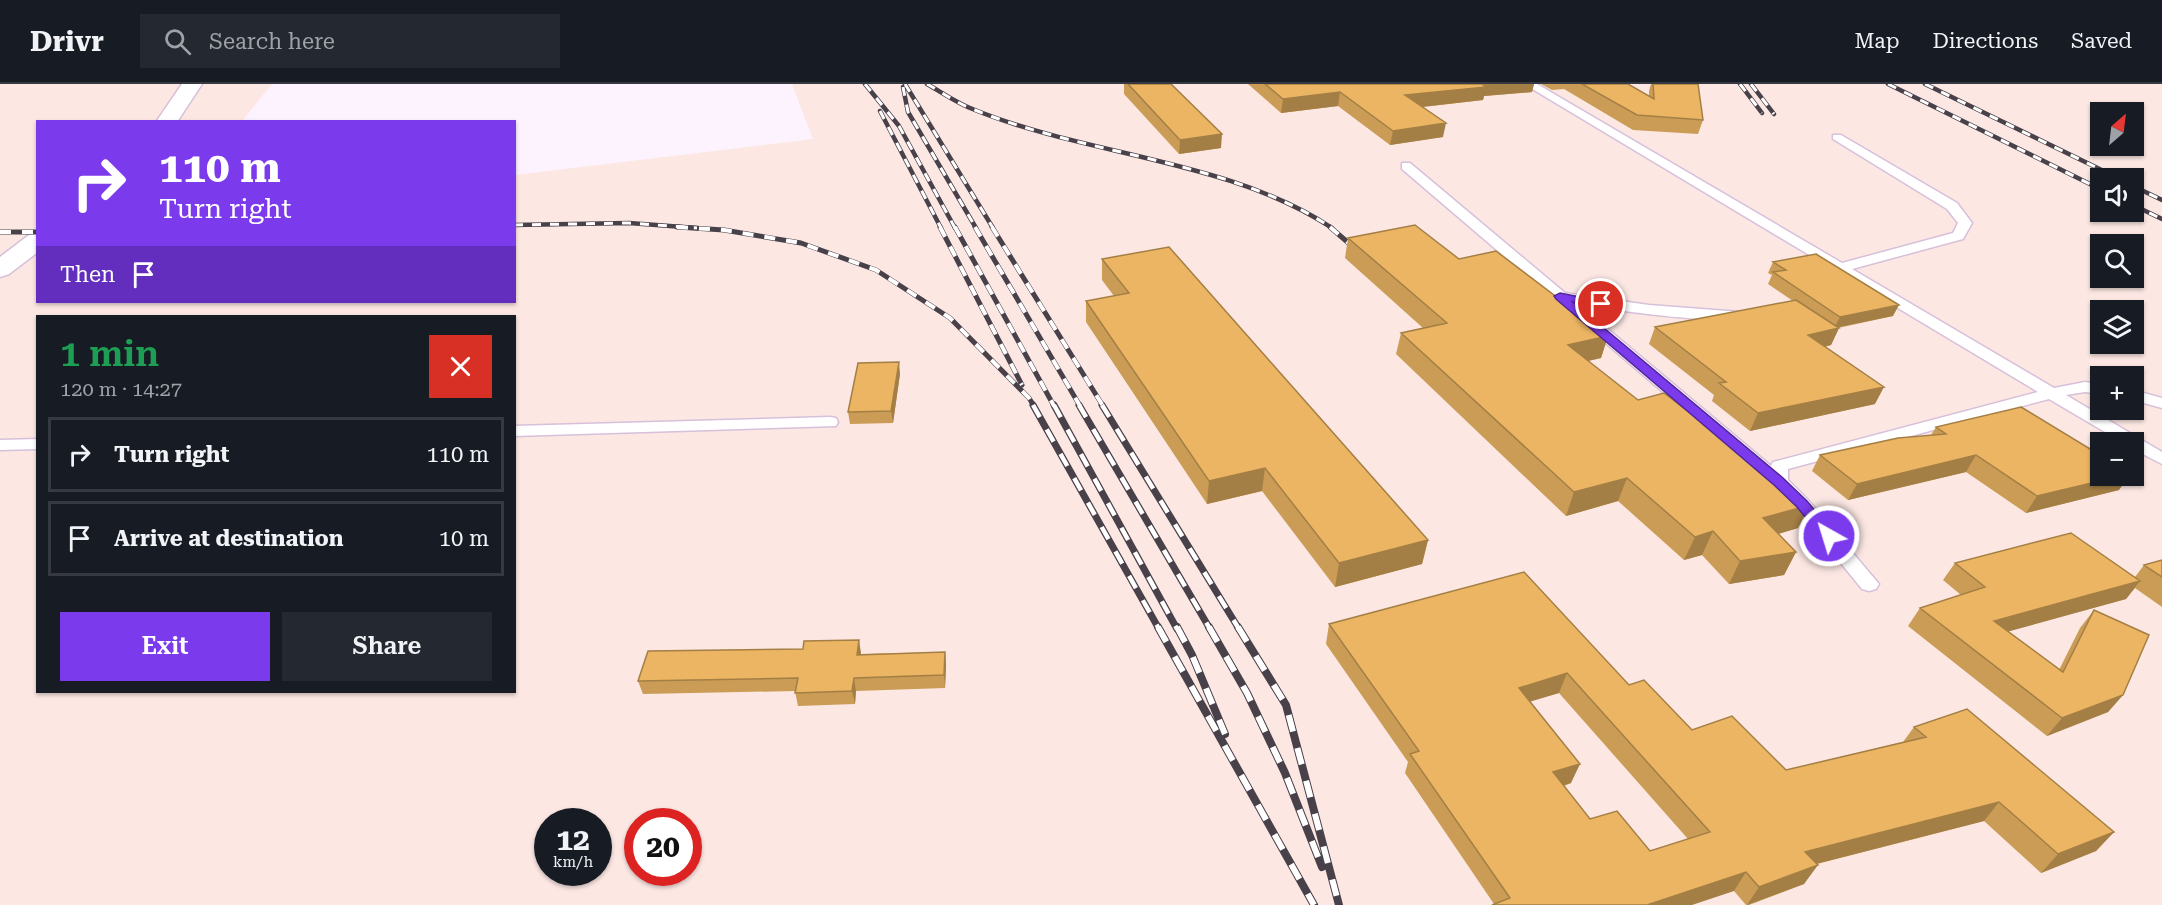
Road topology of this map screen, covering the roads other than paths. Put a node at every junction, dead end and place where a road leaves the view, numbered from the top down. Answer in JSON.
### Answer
{"nodes":[{"id":1,"x":192,"y":84,"type":"edge"},
{"id":2,"x":1529,"y":84,"type":"edge"},
{"id":3,"x":167,"y":120,"type":"edge"},
{"id":4,"x":1837,"y":137,"type":"dead end"},
{"id":5,"x":1406,"y":166,"type":"dead end"},
{"id":6,"x":36,"y":241,"type":"edge"},
{"id":7,"x":0,"y":268,"type":"edge"},
{"id":8,"x":1840,"y":268,"type":"junction"},
{"id":9,"x":1560,"y":296,"type":"junction"},
{"id":10,"x":1736,"y":315,"type":"edge"},
{"id":11,"x":2090,"y":388,"type":"edge"},
{"id":12,"x":2054,"y":393,"type":"junction"},
{"id":13,"x":2144,"y":398,"type":"edge"},
{"id":14,"x":2162,"y":403,"type":"edge"},
{"id":15,"x":830,"y":422,"type":"dead end"},
{"id":16,"x":516,"y":431,"type":"edge"},
{"id":17,"x":36,"y":444,"type":"edge"},
{"id":18,"x":0,"y":445,"type":"edge"},
{"id":19,"x":2162,"y":459,"type":"edge"},
{"id":20,"x":1779,"y":482,"type":"junction"},
{"id":21,"x":1869,"y":584,"type":"dead end"}],
"edges":[{"from":1,"to":3,"type":"street"},
{"from":2,"to":8,"type":"lane"},
{"from":4,"to":8,"type":"lane"},
{"from":5,"to":9,"type":"lane"},
{"from":6,"to":7,"type":"street"},
{"from":8,"to":12,"type":"lane"},
{"from":9,"to":10,"type":"lane"},
{"from":9,"to":20,"type":"lane"},
{"from":11,"to":12,"type":"lane"},
{"from":12,"to":19,"type":"lane"},
{"from":12,"to":20,"type":"lane"},
{"from":13,"to":14,"type":"lane"},
{"from":15,"to":16,"type":"lane"},
{"from":17,"to":18,"type":"lane"},
{"from":20,"to":21,"type":"lane"}]}
